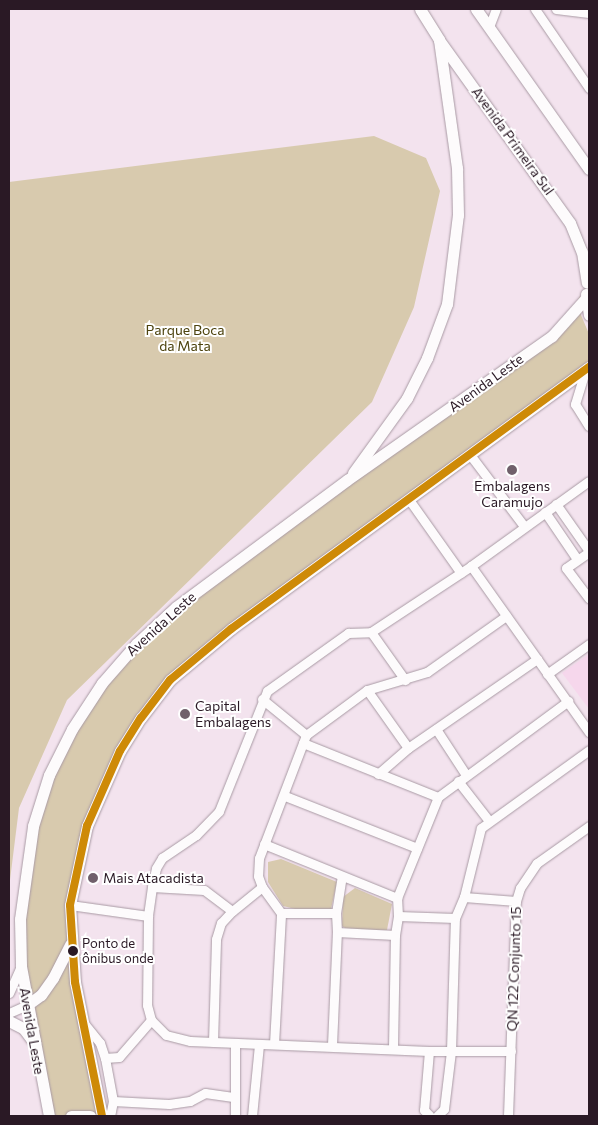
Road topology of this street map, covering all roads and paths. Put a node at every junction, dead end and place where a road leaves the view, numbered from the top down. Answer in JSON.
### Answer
{"nodes":[{"id":1,"x":420,"y":9,"type":"edge"},
{"id":2,"x":476,"y":9,"type":"edge"},
{"id":3,"x":496,"y":9,"type":"edge"},
{"id":4,"x":535,"y":9,"type":"edge"},
{"id":5,"x":556,"y":9,"type":"edge"},
{"id":6,"x":589,"y":13,"type":"edge"},
{"id":7,"x":489,"y":27,"type":"junction"},
{"id":8,"x":439,"y":40,"type":"junction"},
{"id":9,"x":589,"y":88,"type":"edge"},
{"id":10,"x":589,"y":169,"type":"edge"},
{"id":11,"x":588,"y":279,"type":"edge"},
{"id":12,"x":586,"y":298,"type":"junction"},
{"id":13,"x":589,"y":316,"type":"edge"},
{"id":14,"x":588,"y":368,"type":"edge"},
{"id":15,"x":589,"y":426,"type":"edge"},
{"id":16,"x":471,"y":456,"type":"junction"},
{"id":17,"x":347,"y":480,"type":"junction"},
{"id":18,"x":589,"y":480,"type":"edge"},
{"id":19,"x":410,"y":501,"type":"junction"},
{"id":20,"x":556,"y":504,"type":"junction"},
{"id":21,"x":545,"y":512,"type":"junction"},
{"id":22,"x":524,"y":526,"type":"junction"},
{"id":23,"x":589,"y":551,"type":"edge"},
{"id":24,"x":577,"y":559,"type":"junction"},
{"id":25,"x":471,"y":566,"type":"junction"},
{"id":26,"x":461,"y":573,"type":"junction"},
{"id":27,"x":589,"y":598,"type":"edge"},
{"id":28,"x":506,"y":616,"type":"junction"},
{"id":29,"x":371,"y":632,"type":"junction"},
{"id":30,"x":589,"y":644,"type":"edge"},
{"id":31,"x":536,"y":659,"type":"junction"},
{"id":32,"x":548,"y":674,"type":"junction"},
{"id":33,"x":405,"y":680,"type":"junction"},
{"id":34,"x":367,"y":690,"type":"junction"},
{"id":35,"x":262,"y":699,"type":"junction"},
{"id":36,"x":568,"y":701,"type":"junction"},
{"id":37,"x":436,"y":729,"type":"junction"},
{"id":38,"x":589,"y":732,"type":"edge"},
{"id":39,"x":304,"y":739,"type":"junction"},
{"id":40,"x":408,"y":748,"type":"junction"},
{"id":41,"x":589,"y":750,"type":"edge"},
{"id":42,"x":378,"y":774,"type":"junction"},
{"id":43,"x":466,"y":774,"type":"junction"},
{"id":44,"x":458,"y":781,"type":"junction"},
{"id":45,"x":285,"y":796,"type":"junction"},
{"id":46,"x":438,"y":797,"type":"junction"},
{"id":47,"x":489,"y":820,"type":"junction"},
{"id":48,"x":589,"y":826,"type":"edge"},
{"id":49,"x":264,"y":844,"type":"junction"},
{"id":50,"x":417,"y":848,"type":"junction"},
{"id":51,"x":342,"y":877,"type":"junction"},
{"id":52,"x":262,"y":887,"type":"junction"},
{"id":53,"x":152,"y":888,"type":"junction"},
{"id":54,"x":464,"y":897,"type":"junction"},
{"id":55,"x":397,"y":898,"type":"junction"},
{"id":56,"x":516,"y":901,"type":"junction"},
{"id":57,"x":70,"y":905,"type":"junction"},
{"id":58,"x":232,"y":911,"type":"junction"},
{"id":59,"x":281,"y":913,"type":"junction"},
{"id":60,"x":336,"y":913,"type":"junction"},
{"id":61,"x":148,"y":916,"type":"junction"},
{"id":62,"x":398,"y":916,"type":"junction"},
{"id":63,"x":455,"y":918,"type":"junction"},
{"id":64,"x":337,"y":932,"type":"junction"},
{"id":65,"x":395,"y":935,"type":"junction"},
{"id":66,"x":70,"y":942,"type":"junction"},
{"id":67,"x":21,"y":966,"type":"junction"},
{"id":68,"x":9,"y":993,"type":"edge"},
{"id":69,"x":27,"y":1005,"type":"junction"},
{"id":70,"x":9,"y":1014,"type":"edge"},
{"id":71,"x":81,"y":1019,"type":"junction"},
{"id":72,"x":151,"y":1020,"type":"junction"},
{"id":73,"x":9,"y":1021,"type":"edge"},
{"id":74,"x":34,"y":1042,"type":"junction"},
{"id":75,"x":214,"y":1042,"type":"junction"},
{"id":76,"x":235,"y":1043,"type":"junction"},
{"id":77,"x":259,"y":1044,"type":"junction"},
{"id":78,"x":274,"y":1044,"type":"junction"},
{"id":79,"x":332,"y":1045,"type":"junction"},
{"id":80,"x":393,"y":1048,"type":"junction"},
{"id":81,"x":429,"y":1051,"type":"junction"},
{"id":82,"x":451,"y":1051,"type":"junction"},
{"id":83,"x":510,"y":1051,"type":"junction"},
{"id":84,"x":106,"y":1058,"type":"junction"},
{"id":85,"x":235,"y":1097,"type":"junction"},
{"id":86,"x":113,"y":1101,"type":"junction"},
{"id":87,"x":49,"y":1116,"type":"edge"},
{"id":88,"x":71,"y":1116,"type":"edge"},
{"id":89,"x":90,"y":1116,"type":"edge"},
{"id":90,"x":102,"y":1116,"type":"edge"},
{"id":91,"x":110,"y":1116,"type":"edge"},
{"id":92,"x":235,"y":1116,"type":"edge"},
{"id":93,"x":252,"y":1116,"type":"edge"},
{"id":94,"x":430,"y":1116,"type":"edge"},
{"id":95,"x":437,"y":1116,"type":"edge"},
{"id":96,"x":508,"y":1116,"type":"edge"}],
"edges":[{"from":1,"to":8,"type":"main road","name":"Avenida Primeira Sul"},
{"from":2,"to":7,"type":"main road"},
{"from":3,"to":7,"type":"street"},
{"from":4,"to":9,"type":"street"},
{"from":5,"to":6,"type":"street"},
{"from":7,"to":10,"type":"main road"},
{"from":8,"to":11,"type":"main road","name":"Avenida Primeira Sul"},
{"from":8,"to":17,"type":"main road"},
{"from":11,"to":12,"type":"main road","name":"Avenida Primeira Sul"},
{"from":12,"to":13,"type":"main road","name":"Avenida Primeira Sul"},
{"from":12,"to":17,"type":"main road","name":"Avenida Leste"},
{"from":14,"to":15,"type":"street"},
{"from":14,"to":16,"type":"main road"},
{"from":16,"to":19,"type":"main road"},
{"from":16,"to":22,"type":"street"},
{"from":17,"to":67,"type":"main road","name":"Avenida Leste"},
{"from":18,"to":20,"type":"street"},
{"from":19,"to":26,"type":"street"},
{"from":19,"to":57,"type":"main road"},
{"from":20,"to":21,"type":"street"},
{"from":20,"to":23,"type":"street"},
{"from":21,"to":22,"type":"street"},
{"from":21,"to":24,"type":"street"},
{"from":22,"to":25,"type":"street"},
{"from":23,"to":24,"type":"street"},
{"from":24,"to":27,"type":"street"},
{"from":25,"to":26,"type":"street"},
{"from":25,"to":28,"type":"street"},
{"from":26,"to":29,"type":"street"},
{"from":28,"to":31,"type":"street"},
{"from":28,"to":33,"type":"street"},
{"from":29,"to":33,"type":"street"},
{"from":29,"to":35,"type":"street"},
{"from":30,"to":32,"type":"street"},
{"from":31,"to":32,"type":"street"},
{"from":31,"to":37,"type":"street"},
{"from":32,"to":36,"type":"street"},
{"from":33,"to":34,"type":"street"},
{"from":34,"to":39,"type":"street"},
{"from":34,"to":40,"type":"street"},
{"from":35,"to":39,"type":"street"},
{"from":35,"to":53,"type":"street"},
{"from":36,"to":38,"type":"street"},
{"from":36,"to":43,"type":"street"},
{"from":37,"to":40,"type":"street"},
{"from":37,"to":43,"type":"street"},
{"from":39,"to":42,"type":"street"},
{"from":39,"to":45,"type":"street"},
{"from":40,"to":42,"type":"street"},
{"from":41,"to":47,"type":"street"},
{"from":42,"to":46,"type":"street"},
{"from":43,"to":44,"type":"street"},
{"from":44,"to":46,"type":"street"},
{"from":44,"to":47,"type":"street"},
{"from":45,"to":49,"type":"street"},
{"from":45,"to":50,"type":"street"},
{"from":46,"to":50,"type":"street"},
{"from":47,"to":54,"type":"street"},
{"from":48,"to":56,"type":"street","name":"QN 122 Conjunto 15"},
{"from":49,"to":51,"type":"street"},
{"from":49,"to":52,"type":"street"},
{"from":50,"to":55,"type":"street"},
{"from":51,"to":55,"type":"street"},
{"from":51,"to":60,"type":"street"},
{"from":52,"to":58,"type":"street"},
{"from":52,"to":59,"type":"street"},
{"from":53,"to":58,"type":"street"},
{"from":53,"to":61,"type":"street"},
{"from":54,"to":56,"type":"street"},
{"from":54,"to":63,"type":"street"},
{"from":55,"to":62,"type":"street"},
{"from":56,"to":83,"type":"street","name":"QN 122 Conjunto 15"},
{"from":57,"to":61,"type":"street"},
{"from":57,"to":66,"type":"main road"},
{"from":58,"to":75,"type":"street"},
{"from":59,"to":60,"type":"street"},
{"from":59,"to":78,"type":"street"},
{"from":60,"to":64,"type":"street"},
{"from":61,"to":72,"type":"street"},
{"from":62,"to":63,"type":"street"},
{"from":62,"to":65,"type":"street"},
{"from":63,"to":82,"type":"street"},
{"from":64,"to":65,"type":"street"},
{"from":64,"to":79,"type":"street"},
{"from":65,"to":80,"type":"street"},
{"from":66,"to":69,"type":"main road"},
{"from":66,"to":71,"type":"main road"},
{"from":67,"to":68,"type":"street"},
{"from":67,"to":69,"type":"main road","name":"Avenida Leste"},
{"from":69,"to":70,"type":"street"},
{"from":69,"to":74,"type":"main road","name":"Avenida Leste"},
{"from":71,"to":84,"type":"street"},
{"from":71,"to":90,"type":"main road"},
{"from":72,"to":75,"type":"street"},
{"from":72,"to":84,"type":"street"},
{"from":73,"to":74,"type":"main road"},
{"from":74,"to":87,"type":"main road","name":"Avenida Leste"},
{"from":75,"to":76,"type":"street"},
{"from":76,"to":77,"type":"street"},
{"from":76,"to":85,"type":"street"},
{"from":77,"to":78,"type":"street"},
{"from":77,"to":93,"type":"street"},
{"from":78,"to":79,"type":"street"},
{"from":79,"to":80,"type":"street"},
{"from":80,"to":81,"type":"street"},
{"from":81,"to":82,"type":"street"},
{"from":81,"to":94,"type":"street"},
{"from":82,"to":83,"type":"street"},
{"from":82,"to":95,"type":"street"},
{"from":83,"to":96,"type":"street","name":"QN 122 Conjunto 15"},
{"from":84,"to":86,"type":"street"},
{"from":85,"to":86,"type":"street"},
{"from":85,"to":92,"type":"street"},
{"from":86,"to":91,"type":"street"},
{"from":88,"to":89,"type":"main road"}]}
